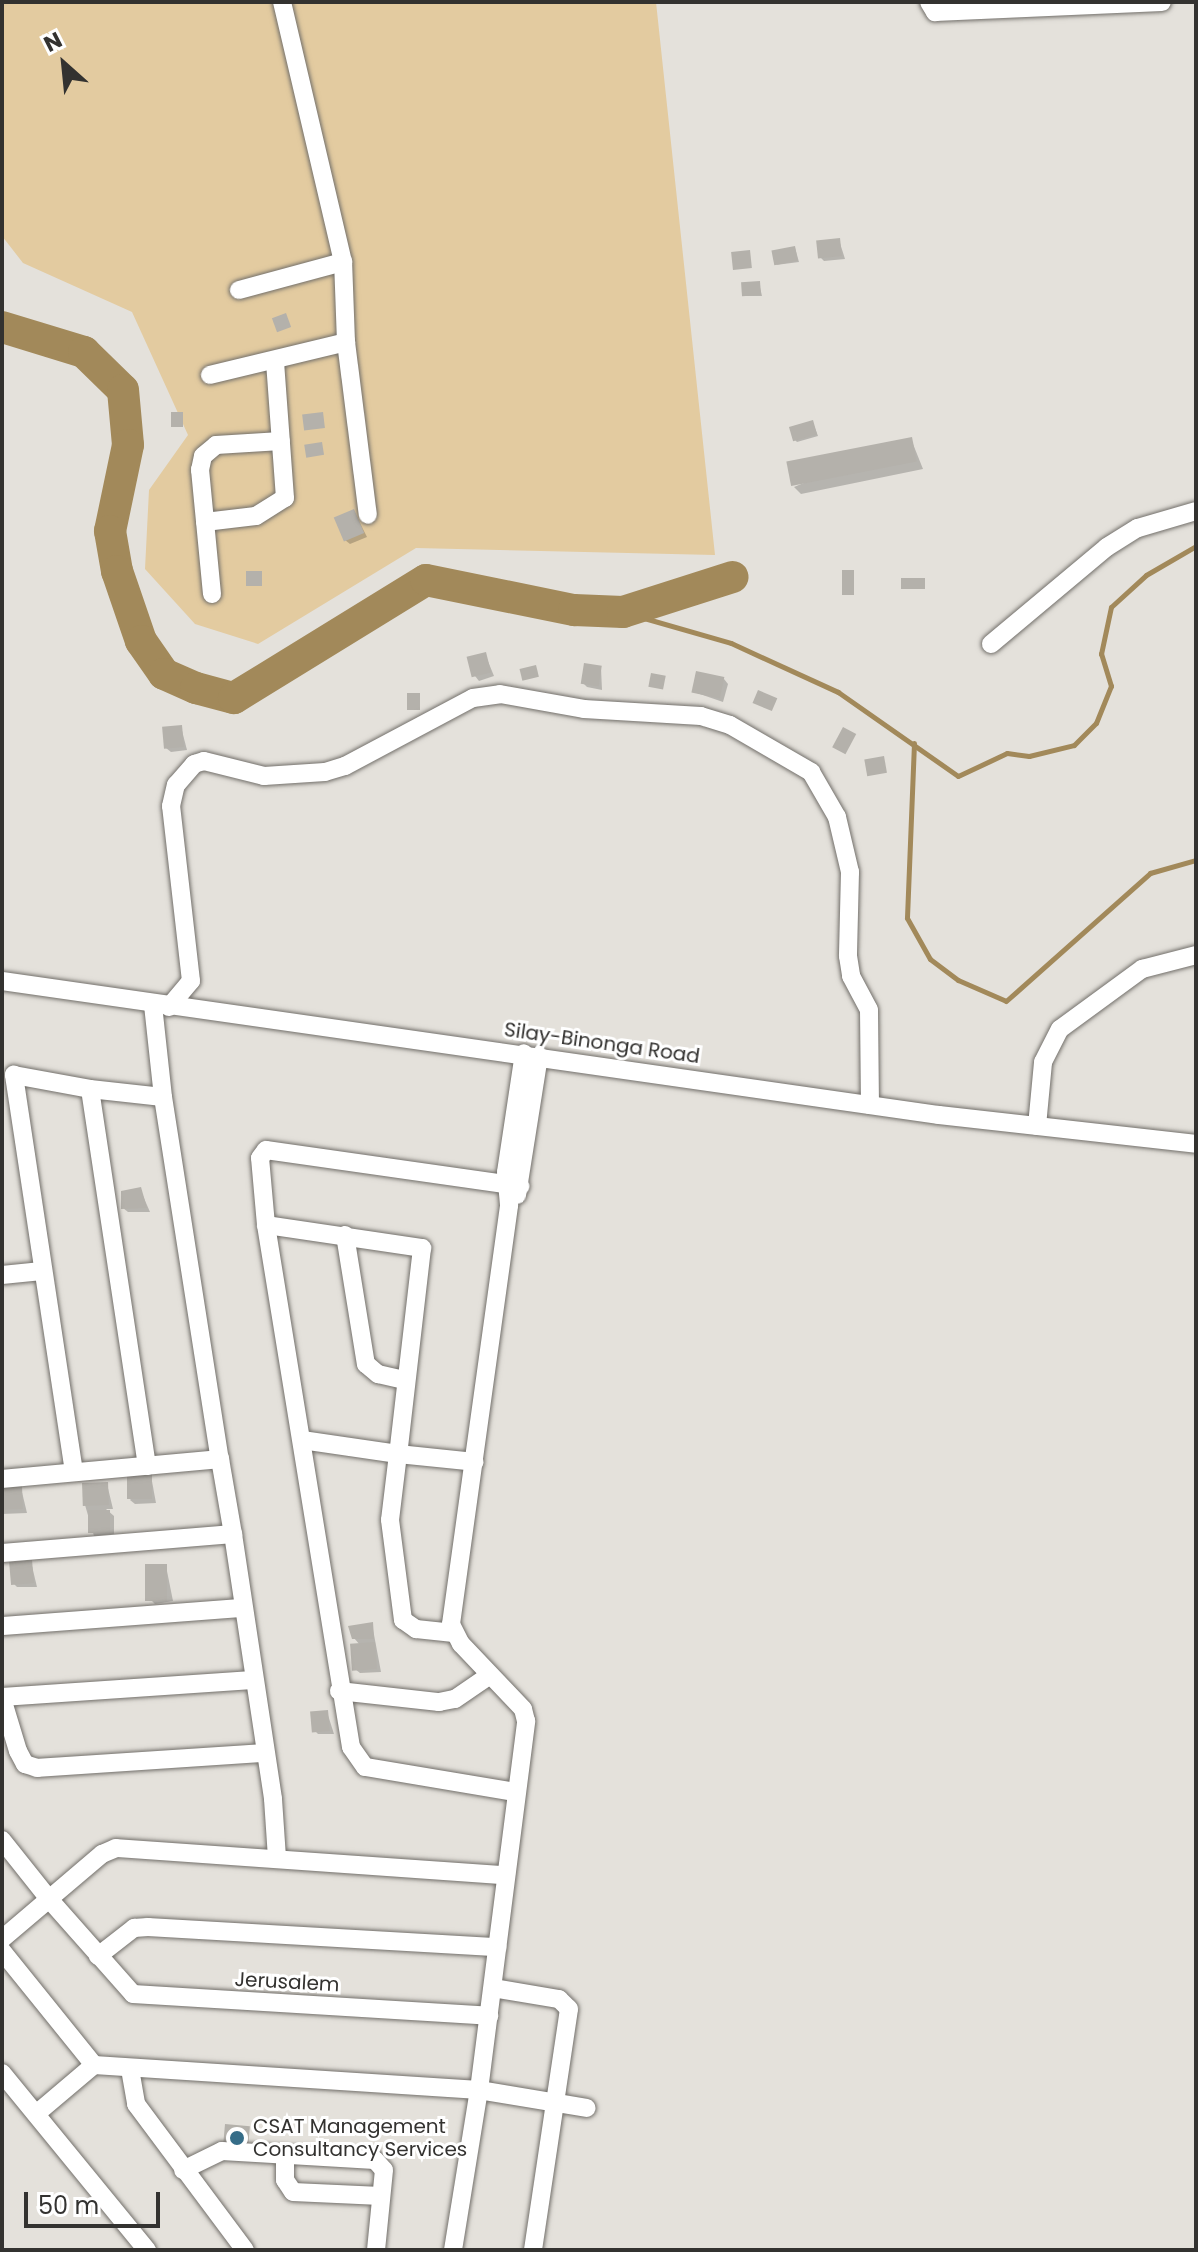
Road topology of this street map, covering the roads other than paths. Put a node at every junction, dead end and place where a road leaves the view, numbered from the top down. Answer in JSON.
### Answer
{"nodes":[{"id":1,"x":282,"y":2,"type":"edge"},
{"id":2,"x":929,"y":2,"type":"edge"},
{"id":3,"x":1162,"y":2,"type":"edge"},
{"id":4,"x":343,"y":262,"type":"junction"},
{"id":5,"x":239,"y":290,"type":"dead end"},
{"id":6,"x":346,"y":342,"type":"junction"},
{"id":7,"x":275,"y":362,"type":"junction"},
{"id":8,"x":210,"y":375,"type":"dead end"},
{"id":9,"x":281,"y":441,"type":"junction"},
{"id":10,"x":1196,"y":511,"type":"edge"},
{"id":11,"x":368,"y":515,"type":"dead end"},
{"id":12,"x":205,"y":522,"type":"junction"},
{"id":13,"x":212,"y":594,"type":"dead end"},
{"id":14,"x":991,"y":644,"type":"dead end"},
{"id":15,"x":1196,"y":955,"type":"edge"},
{"id":16,"x":2,"y":981,"type":"edge"},
{"id":17,"x":161,"y":1006,"type":"junction"},
{"id":18,"x":531,"y":1054,"type":"junction"},
{"id":19,"x":8,"y":1074,"type":"edge"},
{"id":20,"x":90,"y":1089,"type":"junction"},
{"id":21,"x":163,"y":1097,"type":"junction"},
{"id":22,"x":870,"y":1105,"type":"junction"},
{"id":23,"x":1037,"y":1126,"type":"junction"},
{"id":24,"x":1196,"y":1144,"type":"edge"},
{"id":25,"x":513,"y":1185,"type":"junction"},
{"id":26,"x":266,"y":1225,"type":"junction"},
{"id":27,"x":345,"y":1235,"type":"junction"},
{"id":28,"x":42,"y":1271,"type":"junction"},
{"id":29,"x":2,"y":1275,"type":"edge"},
{"id":30,"x":405,"y":1380,"type":"junction"},
{"id":31,"x":302,"y":1440,"type":"junction"},
{"id":32,"x":398,"y":1454,"type":"junction"},
{"id":33,"x":220,"y":1459,"type":"junction"},
{"id":34,"x":475,"y":1462,"type":"junction"},
{"id":35,"x":147,"y":1466,"type":"junction"},
{"id":36,"x":74,"y":1472,"type":"junction"},
{"id":37,"x":2,"y":1479,"type":"edge"},
{"id":38,"x":233,"y":1534,"type":"junction"},
{"id":39,"x":2,"y":1553,"type":"edge"},
{"id":40,"x":241,"y":1608,"type":"junction"},
{"id":41,"x":2,"y":1626,"type":"edge"},
{"id":42,"x":454,"y":1633,"type":"junction"},
{"id":43,"x":490,"y":1675,"type":"junction"},
{"id":44,"x":252,"y":1680,"type":"junction"},
{"id":45,"x":339,"y":1691,"type":"junction"},
{"id":46,"x":2,"y":1697,"type":"edge"},
{"id":47,"x":264,"y":1753,"type":"junction"},
{"id":48,"x":515,"y":1792,"type":"junction"},
{"id":49,"x":2,"y":1840,"type":"edge"},
{"id":50,"x":277,"y":1858,"type":"junction"},
{"id":51,"x":506,"y":1875,"type":"junction"},
{"id":52,"x":49,"y":1899,"type":"junction"},
{"id":53,"x":2,"y":1939,"type":"edge"},
{"id":54,"x":497,"y":1947,"type":"junction"},
{"id":55,"x":2,"y":1951,"type":"edge"},
{"id":56,"x":98,"y":1956,"type":"junction"},
{"id":57,"x":493,"y":1988,"type":"junction"},
{"id":58,"x":489,"y":2016,"type":"junction"},
{"id":59,"x":94,"y":2065,"type":"junction"},
{"id":60,"x":130,"y":2069,"type":"junction"},
{"id":61,"x":2,"y":2073,"type":"edge"},
{"id":62,"x":479,"y":2090,"type":"junction"},
{"id":63,"x":553,"y":2102,"type":"junction"},
{"id":64,"x":586,"y":2108,"type":"dead end"},
{"id":65,"x":36,"y":2114,"type":"junction"},
{"id":66,"x":285,"y":2158,"type":"junction"},
{"id":67,"x":183,"y":2170,"type":"junction"},
{"id":68,"x":381,"y":2196,"type":"junction"},
{"id":69,"x":147,"y":2250,"type":"edge"},
{"id":70,"x":245,"y":2250,"type":"edge"},
{"id":71,"x":376,"y":2250,"type":"edge"},
{"id":72,"x":453,"y":2250,"type":"edge"},
{"id":73,"x":533,"y":2250,"type":"edge"}],
"edges":[{"from":1,"to":4,"type":"street"},
{"from":2,"to":3,"type":"street"},
{"from":4,"to":5,"type":"street"},
{"from":4,"to":6,"type":"street"},
{"from":6,"to":7,"type":"street"},
{"from":6,"to":11,"type":"street"},
{"from":7,"to":8,"type":"street"},
{"from":7,"to":9,"type":"street"},
{"from":9,"to":12,"type":"street"},
{"from":9,"to":12,"type":"street"},
{"from":10,"to":14,"type":"street"},
{"from":12,"to":13,"type":"street"},
{"from":15,"to":23,"type":"street"},
{"from":16,"to":17,"type":"street","name":"Silay-Binonga Road"},
{"from":17,"to":18,"type":"street","name":"Silay-Binonga Road"},
{"from":17,"to":21,"type":"street"},
{"from":17,"to":22,"type":"street"},
{"from":18,"to":22,"type":"street","name":"Silay-Binonga Road"},
{"from":18,"to":25,"type":"street"},
{"from":19,"to":20,"type":"street"},
{"from":19,"to":28,"type":"street"},
{"from":20,"to":21,"type":"street"},
{"from":20,"to":35,"type":"street"},
{"from":21,"to":33,"type":"street"},
{"from":22,"to":23,"type":"street","name":"Silay-Binonga Road"},
{"from":23,"to":24,"type":"street","name":"Silay-Binonga Road"},
{"from":25,"to":26,"type":"street"},
{"from":25,"to":34,"type":"street"},
{"from":26,"to":27,"type":"street"},
{"from":26,"to":31,"type":"street"},
{"from":27,"to":30,"type":"street"},
{"from":27,"to":30,"type":"street"},
{"from":28,"to":29,"type":"street"},
{"from":28,"to":36,"type":"street"},
{"from":30,"to":32,"type":"street"},
{"from":31,"to":32,"type":"street"},
{"from":31,"to":45,"type":"street"},
{"from":32,"to":34,"type":"street"},
{"from":32,"to":42,"type":"street"},
{"from":33,"to":35,"type":"street"},
{"from":33,"to":38,"type":"street"},
{"from":34,"to":42,"type":"street"},
{"from":35,"to":36,"type":"street"},
{"from":36,"to":37,"type":"street"},
{"from":38,"to":39,"type":"street"},
{"from":38,"to":40,"type":"street"},
{"from":40,"to":41,"type":"street"},
{"from":40,"to":44,"type":"street"},
{"from":42,"to":43,"type":"street"},
{"from":43,"to":45,"type":"street"},
{"from":43,"to":48,"type":"street"},
{"from":44,"to":46,"type":"street"},
{"from":44,"to":47,"type":"street"},
{"from":45,"to":48,"type":"street"},
{"from":46,"to":47,"type":"street"},
{"from":47,"to":50,"type":"street"},
{"from":48,"to":51,"type":"street"},
{"from":49,"to":52,"type":"street","name":"Jerusalem"},
{"from":50,"to":51,"type":"street"},
{"from":50,"to":52,"type":"street"},
{"from":51,"to":54,"type":"street"},
{"from":52,"to":53,"type":"street"},
{"from":52,"to":56,"type":"street","name":"Jerusalem"},
{"from":54,"to":56,"type":"street"},
{"from":54,"to":57,"type":"street"},
{"from":55,"to":59,"type":"street"},
{"from":56,"to":58,"type":"street","name":"Jerusalem"},
{"from":57,"to":58,"type":"street"},
{"from":57,"to":63,"type":"street"},
{"from":58,"to":62,"type":"street"},
{"from":59,"to":60,"type":"street"},
{"from":59,"to":65,"type":"street"},
{"from":60,"to":62,"type":"street"},
{"from":60,"to":67,"type":"street"},
{"from":61,"to":65,"type":"street"},
{"from":62,"to":63,"type":"street"},
{"from":62,"to":72,"type":"street"},
{"from":63,"to":64,"type":"street"},
{"from":63,"to":73,"type":"street"},
{"from":65,"to":69,"type":"street"},
{"from":66,"to":67,"type":"street"},
{"from":66,"to":68,"type":"street"},
{"from":66,"to":68,"type":"street"},
{"from":67,"to":70,"type":"street"},
{"from":68,"to":71,"type":"street"}]}
